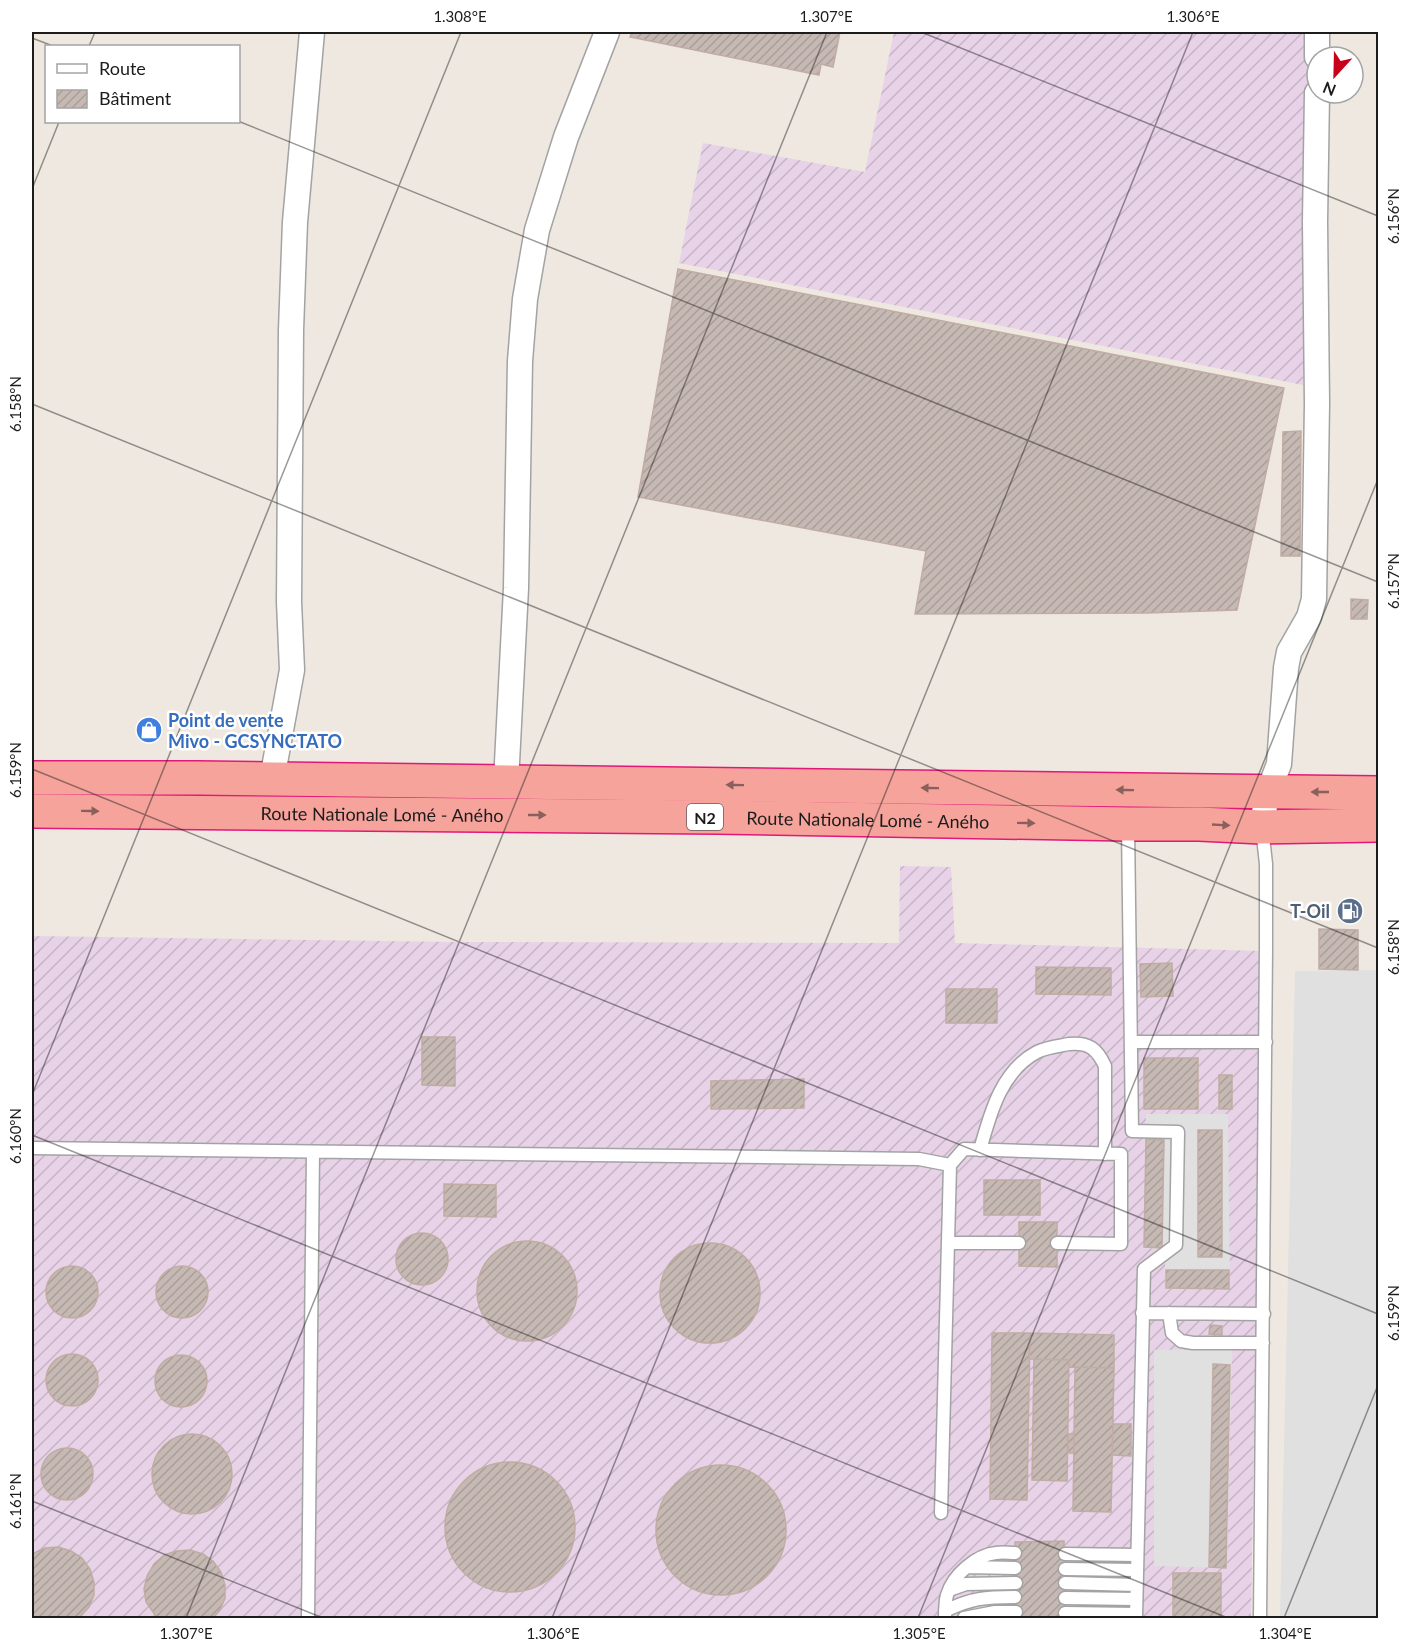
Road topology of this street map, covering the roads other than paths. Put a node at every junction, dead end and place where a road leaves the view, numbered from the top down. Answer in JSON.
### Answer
{"nodes":[{"id":1,"x":312,"y":32,"type":"edge"},
{"id":2,"x":607,"y":32,"type":"edge"},
{"id":3,"x":1317,"y":105,"type":"edge"},
{"id":4,"x":32,"y":778,"type":"edge"},
{"id":5,"x":272,"y":779,"type":"junction"},
{"id":6,"x":506,"y":782,"type":"junction"},
{"id":7,"x":1267,"y":792,"type":"junction"},
{"id":8,"x":1378,"y":793,"type":"edge"},
{"id":9,"x":32,"y":811,"type":"edge"},
{"id":10,"x":1128,"y":824,"type":"junction"},
{"id":11,"x":1378,"y":825,"type":"edge"},
{"id":12,"x":1262,"y":827,"type":"junction"},
{"id":13,"x":1132,"y":1042,"type":"junction"},
{"id":14,"x":1266,"y":1042,"type":"junction"},
{"id":15,"x":32,"y":1148,"type":"edge"},
{"id":16,"x":980,"y":1150,"type":"junction"},
{"id":17,"x":313,"y":1152,"type":"junction"},
{"id":18,"x":1105,"y":1154,"type":"junction"},
{"id":19,"x":950,"y":1165,"type":"junction"},
{"id":20,"x":948,"y":1243,"type":"junction"},
{"id":21,"x":1020,"y":1243,"type":"dead end"},
{"id":22,"x":1057,"y":1243,"type":"dead end"},
{"id":23,"x":1142,"y":1313,"type":"junction"},
{"id":24,"x":1169,"y":1314,"type":"junction"},
{"id":25,"x":1264,"y":1314,"type":"junction"},
{"id":26,"x":1263,"y":1343,"type":"junction"},
{"id":27,"x":941,"y":1513,"type":"dead end"},
{"id":28,"x":1015,"y":1553,"type":"dead end"},
{"id":29,"x":1065,"y":1554,"type":"dead end"},
{"id":30,"x":1137,"y":1555,"type":"junction"},
{"id":31,"x":966,"y":1567,"type":"junction"},
{"id":32,"x":1015,"y":1568,"type":"dead end"},
{"id":33,"x":1065,"y":1569,"type":"dead end"},
{"id":34,"x":1136,"y":1570,"type":"junction"},
{"id":35,"x":1016,"y":1583,"type":"dead end"},
{"id":36,"x":1065,"y":1583,"type":"dead end"},
{"id":37,"x":1136,"y":1585,"type":"junction"},
{"id":38,"x":949,"y":1590,"type":"junction"},
{"id":39,"x":1016,"y":1597,"type":"dead end"},
{"id":40,"x":1065,"y":1598,"type":"dead end"},
{"id":41,"x":1136,"y":1599,"type":"junction"},
{"id":42,"x":1016,"y":1612,"type":"dead end"},
{"id":43,"x":1065,"y":1613,"type":"dead end"},
{"id":44,"x":945,"y":1615,"type":"edge"},
{"id":45,"x":1136,"y":1616,"type":"edge"},
{"id":46,"x":308,"y":1618,"type":"edge"},
{"id":47,"x":964,"y":1618,"type":"edge"},
{"id":48,"x":1260,"y":1618,"type":"edge"}],
"edges":[{"from":1,"to":5,"type":"street"},
{"from":2,"to":6,"type":"street"},
{"from":3,"to":7,"type":"street"},
{"from":4,"to":5,"type":"highway","name":"Route Nationale Lomé - Aného","number":"N2"},
{"from":5,"to":6,"type":"highway","name":"Route Nationale Lomé - Aného","number":"N2"},
{"from":7,"to":6,"type":"highway","name":"Route Nationale Lomé - Aného","number":"N2","one_way":true},
{"from":8,"to":7,"type":"highway","name":"Route Nationale Lomé - Aného","number":"N2","one_way":true},
{"from":7,"to":12,"type":"street"},
{"from":9,"to":10,"type":"highway","name":"Route Nationale Lomé - Aného","number":"N2","one_way":true},
{"from":10,"to":12,"type":"highway","name":"Route Nationale Lomé - Aného","number":"N2","one_way":true},
{"from":10,"to":13,"type":"lane"},
{"from":11,"to":12,"type":"highway","name":"Route Nationale Lomé - Aného","number":"N2"},
{"from":12,"to":14,"type":"lane"},
{"from":13,"to":14,"type":"lane"},
{"from":13,"to":23,"type":"lane"},
{"from":14,"to":25,"type":"lane"},
{"from":15,"to":17,"type":"lane"},
{"from":16,"to":18,"type":"lane"},
{"from":16,"to":18,"type":"lane"},
{"from":16,"to":19,"type":"lane"},
{"from":17,"to":19,"type":"lane"},
{"from":17,"to":46,"type":"lane"},
{"from":18,"to":22,"type":"lane"},
{"from":19,"to":20,"type":"lane"},
{"from":20,"to":21,"type":"lane"},
{"from":20,"to":27,"type":"lane"},
{"from":23,"to":24,"type":"lane"},
{"from":23,"to":30,"type":"lane"},
{"from":24,"to":25,"type":"lane"},
{"from":24,"to":26,"type":"lane"},
{"from":25,"to":26,"type":"lane"},
{"from":26,"to":48,"type":"lane"},
{"from":28,"to":31,"type":"lane"},
{"from":29,"to":30,"type":"lane"},
{"from":30,"to":34,"type":"lane"},
{"from":31,"to":32,"type":"lane"},
{"from":31,"to":38,"type":"lane"},
{"from":33,"to":34,"type":"lane"},
{"from":34,"to":37,"type":"lane"},
{"from":35,"to":38,"type":"lane"},
{"from":36,"to":37,"type":"lane"},
{"from":37,"to":41,"type":"lane"},
{"from":38,"to":44,"type":"lane"},
{"from":39,"to":44,"type":"lane"},
{"from":40,"to":41,"type":"lane"},
{"from":41,"to":45,"type":"lane"},
{"from":42,"to":47,"type":"lane"},
{"from":43,"to":45,"type":"lane"}]}
